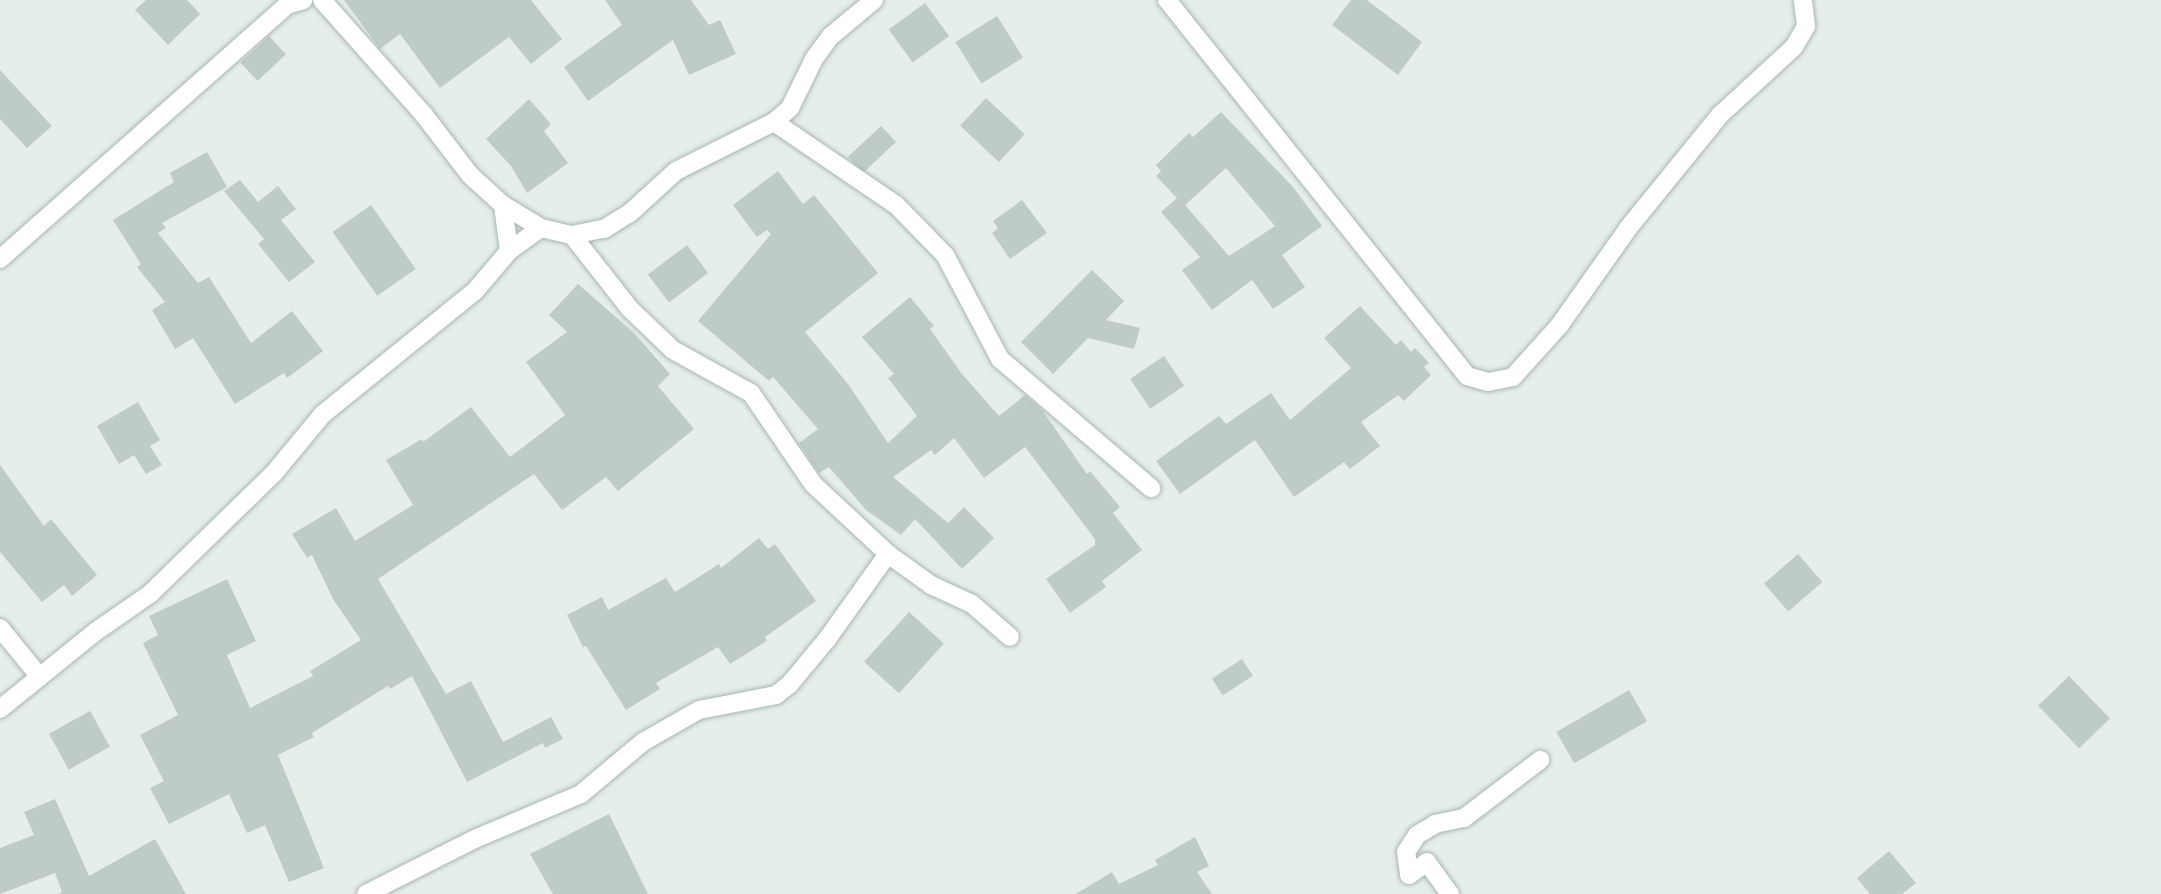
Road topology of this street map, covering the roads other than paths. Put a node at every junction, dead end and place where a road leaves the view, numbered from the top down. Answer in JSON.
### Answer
{"nodes":[{"id":1,"x":322,"y":0,"type":"edge"},
{"id":2,"x":874,"y":0,"type":"edge"},
{"id":3,"x":1167,"y":0,"type":"edge"},
{"id":4,"x":1803,"y":0,"type":"edge"},
{"id":5,"x":292,"y":2,"type":"edge"},
{"id":6,"x":774,"y":122,"type":"junction"},
{"id":7,"x":503,"y":206,"type":"junction"},
{"id":8,"x":541,"y":228,"type":"junction"},
{"id":9,"x":573,"y":235,"type":"junction"},
{"id":10,"x":508,"y":251,"type":"junction"},
{"id":11,"x":0,"y":259,"type":"edge"},
{"id":12,"x":1151,"y":488,"type":"dead end"},
{"id":13,"x":888,"y":554,"type":"junction"},
{"id":14,"x":0,"y":628,"type":"edge"},
{"id":15,"x":1011,"y":637,"type":"dead end"},
{"id":16,"x":40,"y":677,"type":"junction"},
{"id":17,"x":0,"y":709,"type":"edge"},
{"id":18,"x":1540,"y":760,"type":"dead end"},
{"id":19,"x":366,"y":894,"type":"edge"},
{"id":20,"x":1450,"y":894,"type":"edge"}],
"edges":[{"from":1,"to":7,"type":"street"},
{"from":2,"to":6,"type":"street"},
{"from":3,"to":4,"type":"street"},
{"from":5,"to":11,"type":"street"},
{"from":6,"to":9,"type":"street"},
{"from":6,"to":12,"type":"street"},
{"from":7,"to":8,"type":"street"},
{"from":7,"to":10,"type":"street"},
{"from":8,"to":9,"type":"street"},
{"from":8,"to":10,"type":"street"},
{"from":9,"to":13,"type":"street"},
{"from":10,"to":16,"type":"street"},
{"from":13,"to":15,"type":"street"},
{"from":13,"to":19,"type":"street"},
{"from":14,"to":16,"type":"street"},
{"from":16,"to":17,"type":"street"},
{"from":18,"to":20,"type":"street"}]}
